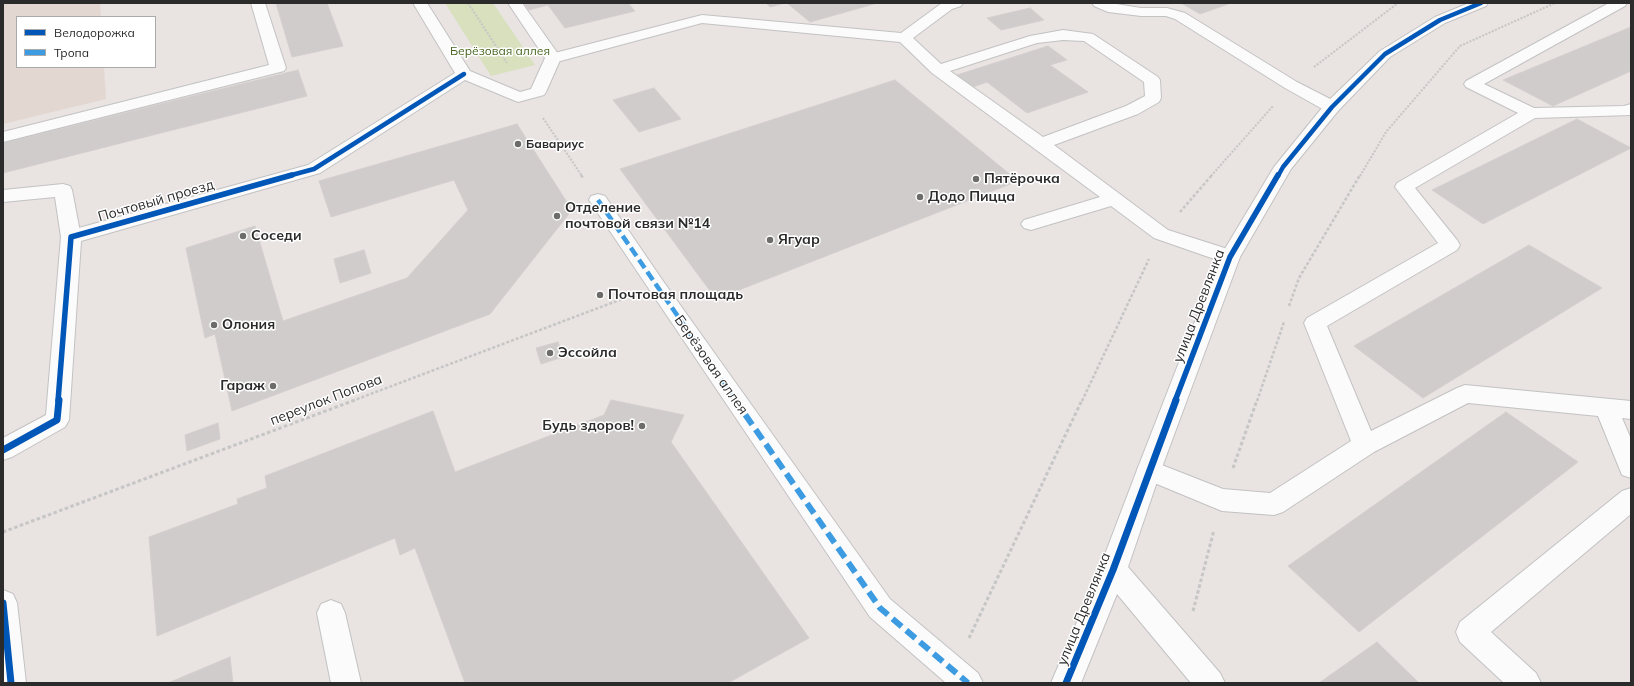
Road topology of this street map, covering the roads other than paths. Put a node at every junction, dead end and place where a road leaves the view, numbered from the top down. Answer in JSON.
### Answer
{"nodes":[{"id":1,"x":258,"y":3,"type":"edge"},
{"id":2,"x":420,"y":3,"type":"edge"},
{"id":3,"x":515,"y":3,"type":"edge"},
{"id":4,"x":956,"y":3,"type":"edge"},
{"id":5,"x":1099,"y":3,"type":"edge"},
{"id":6,"x":1481,"y":3,"type":"edge"},
{"id":7,"x":1620,"y":3,"type":"edge"},
{"id":8,"x":904,"y":38,"type":"junction"},
{"id":9,"x":553,"y":58,"type":"junction"},
{"id":10,"x":938,"y":70,"type":"junction"},
{"id":11,"x":464,"y":74,"type":"junction"},
{"id":12,"x":1332,"y":107,"type":"junction"},
{"id":13,"x":1631,"y":109,"type":"edge"},
{"id":14,"x":1531,"y":113,"type":"junction"},
{"id":15,"x":3,"y":137,"type":"edge"},
{"id":16,"x":1041,"y":144,"type":"junction"},
{"id":17,"x":3,"y":196,"type":"edge"},
{"id":18,"x":1114,"y":199,"type":"junction"},
{"id":19,"x":598,"y":200,"type":"road end"},
{"id":20,"x":1031,"y":224,"type":"dead end"},
{"id":21,"x":71,"y":237,"type":"junction"},
{"id":22,"x":1230,"y":257,"type":"junction"},
{"id":23,"x":1606,"y":407,"type":"junction"},
{"id":24,"x":1631,"y":410,"type":"edge"},
{"id":25,"x":1365,"y":445,"type":"junction"},
{"id":26,"x":3,"y":450,"type":"edge"},
{"id":27,"x":1631,"y":468,"type":"edge"},
{"id":28,"x":1149,"y":470,"type":"junction"},
{"id":29,"x":1631,"y":499,"type":"edge"},
{"id":30,"x":1113,"y":570,"type":"junction"},
{"id":31,"x":3,"y":603,"type":"edge"},
{"id":32,"x":331,"y":613,"type":"dead end"},
{"id":33,"x":961,"y":677,"type":"edge"},
{"id":34,"x":12,"y":683,"type":"edge"},
{"id":35,"x":346,"y":683,"type":"edge"},
{"id":36,"x":1066,"y":683,"type":"edge"},
{"id":37,"x":1210,"y":683,"type":"edge"},
{"id":38,"x":1526,"y":683,"type":"edge"}],
"edges":[{"from":1,"to":15,"type":"street"},
{"from":2,"to":11,"type":"street"},
{"from":3,"to":9,"type":"street"},
{"from":4,"to":8,"type":"street"},
{"from":5,"to":12,"type":"street"},
{"from":6,"to":12,"type":"street","name":"улица Древлянка"},
{"from":7,"to":14,"type":"street"},
{"from":8,"to":9,"type":"street"},
{"from":8,"to":10,"type":"street"},
{"from":9,"to":11,"type":"street"},
{"from":10,"to":16,"type":"street"},
{"from":10,"to":16,"type":"street"},
{"from":11,"to":21,"type":"street","name":"Почтовый проезд"},
{"from":12,"to":22,"type":"street","name":"улица Древлянка"},
{"from":13,"to":14,"type":"street"},
{"from":14,"to":25,"type":"street"},
{"from":16,"to":18,"type":"street"},
{"from":17,"to":21,"type":"street"},
{"from":18,"to":20,"type":"street"},
{"from":18,"to":22,"type":"street"},
{"from":19,"to":33,"type":"street","name":"Берёзовая аллея"},
{"from":21,"to":26,"type":"street"},
{"from":22,"to":28,"type":"street","name":"улица Древлянка"},
{"from":23,"to":24,"type":"street"},
{"from":23,"to":25,"type":"street"},
{"from":23,"to":27,"type":"street"},
{"from":25,"to":28,"type":"street"},
{"from":28,"to":30,"type":"street","name":"улица Древлянка"},
{"from":29,"to":38,"type":"street"},
{"from":30,"to":36,"type":"street","name":"улица Древлянка"},
{"from":30,"to":37,"type":"street"},
{"from":31,"to":34,"type":"street"},
{"from":32,"to":35,"type":"street"}]}
